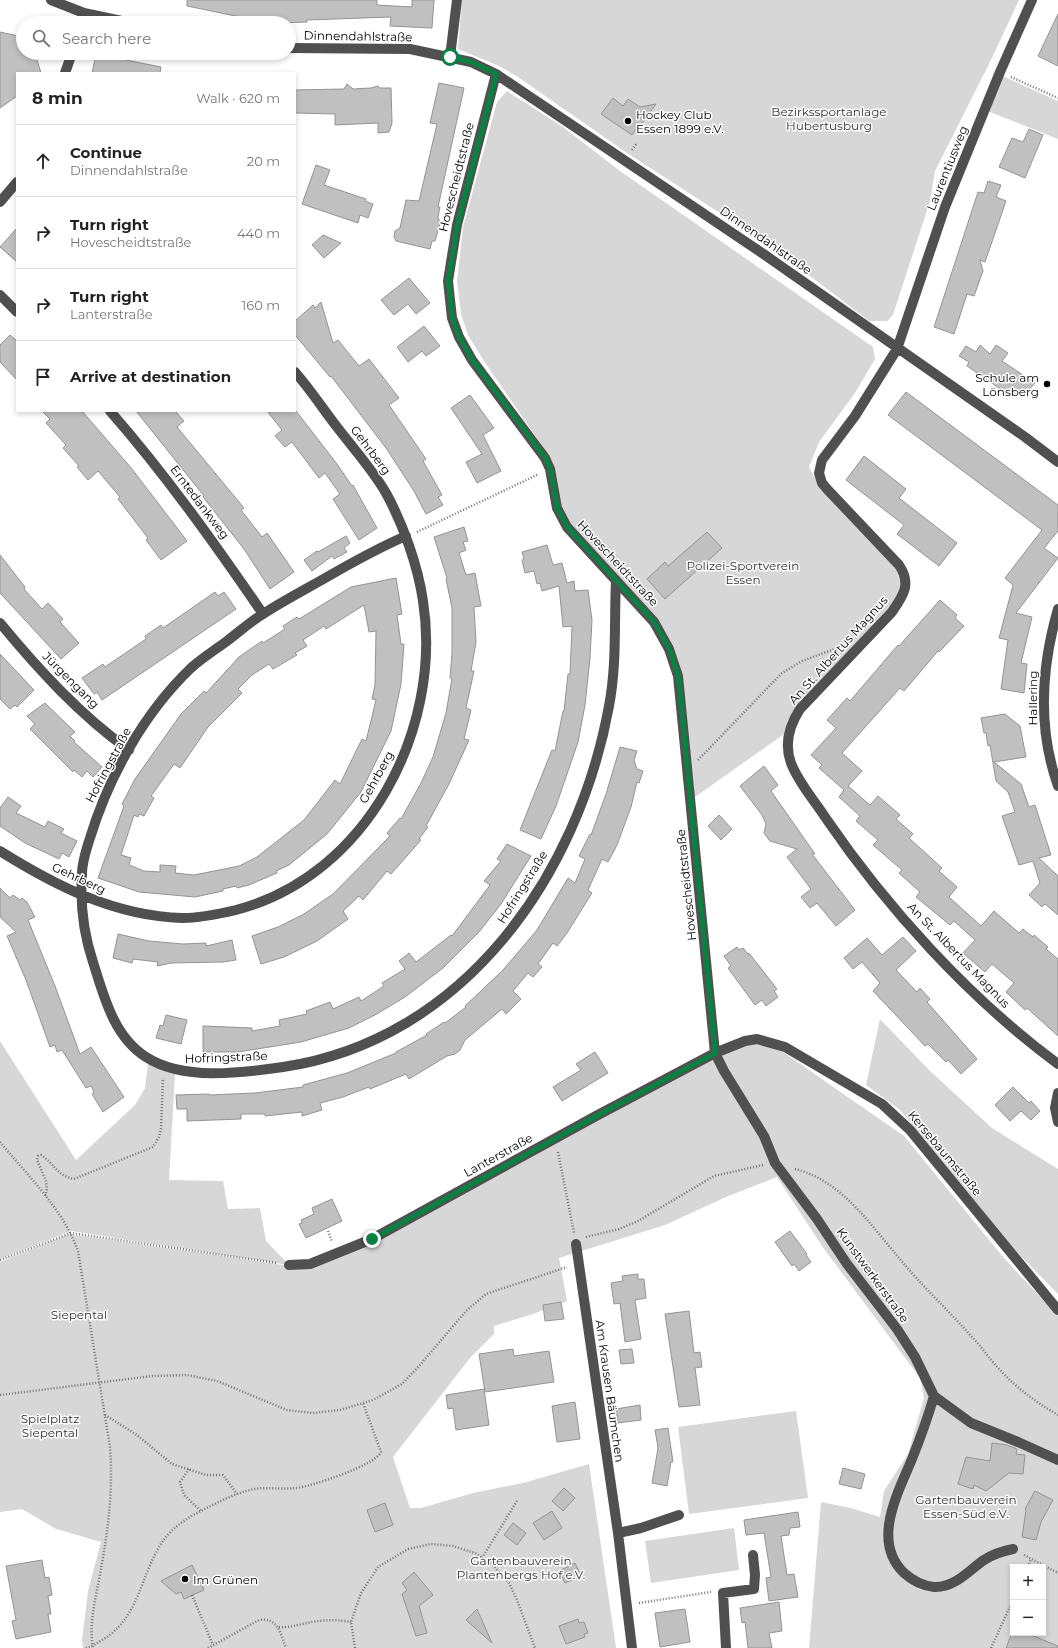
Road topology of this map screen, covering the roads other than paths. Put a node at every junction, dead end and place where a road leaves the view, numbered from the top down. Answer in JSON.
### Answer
{"nodes":[{"id":1,"x":51,"y":0,"type":"edge"},
{"id":2,"x":457,"y":0,"type":"edge"},
{"id":3,"x":1032,"y":0,"type":"edge"},
{"id":4,"x":79,"y":16,"type":"edge"},
{"id":5,"x":296,"y":48,"type":"edge"},
{"id":6,"x":450,"y":57,"type":"junction"},
{"id":7,"x":70,"y":60,"type":"edge"},
{"id":8,"x":65,"y":72,"type":"edge"},
{"id":9,"x":496,"y":74,"type":"junction"},
{"id":10,"x":16,"y":183,"type":"edge"},
{"id":11,"x":0,"y":202,"type":"edge"},
{"id":12,"x":0,"y":295,"type":"edge"},
{"id":13,"x":16,"y":311,"type":"edge"},
{"id":14,"x":897,"y":349,"type":"junction"},
{"id":15,"x":296,"y":373,"type":"edge"},
{"id":16,"x":111,"y":412,"type":"edge"},
{"id":17,"x":1058,"y":462,"type":"edge"},
{"id":18,"x":406,"y":536,"type":"junction"},
{"id":19,"x":616,"y":580,"type":"junction"},
{"id":20,"x":1058,"y":609,"type":"edge"},
{"id":21,"x":263,"y":614,"type":"junction"},
{"id":22,"x":0,"y":623,"type":"edge"},
{"id":23,"x":129,"y":750,"type":"junction"},
{"id":24,"x":1058,"y":786,"type":"edge"},
{"id":25,"x":0,"y":850,"type":"edge"},
{"id":26,"x":82,"y":896,"type":"junction"},
{"id":27,"x":715,"y":1053,"type":"junction"},
{"id":28,"x":1058,"y":1064,"type":"edge"},
{"id":29,"x":1058,"y":1093,"type":"edge"},
{"id":30,"x":1058,"y":1122,"type":"edge"},
{"id":31,"x":576,"y":1244,"type":"road end"},
{"id":32,"x":289,"y":1265,"type":"road end"},
{"id":33,"x":1058,"y":1310,"type":"edge"},
{"id":34,"x":934,"y":1396,"type":"junction"},
{"id":35,"x":1058,"y":1460,"type":"edge"},
{"id":36,"x":679,"y":1515,"type":"dead end"},
{"id":37,"x":618,"y":1532,"type":"junction"},
{"id":38,"x":1013,"y":1549,"type":"road end"},
{"id":39,"x":753,"y":1555,"type":"dead end"},
{"id":40,"x":632,"y":1648,"type":"edge"},
{"id":41,"x":726,"y":1648,"type":"edge"}],
"edges":[{"from":1,"to":4,"type":"street"},
{"from":2,"to":6,"type":"street"},
{"from":3,"to":14,"type":"street","name":"Laurentiusweg"},
{"from":5,"to":6,"type":"street","name":"Dinnendahlstraße"},
{"from":6,"to":9,"type":"street","name":"Dinnendahlstraße"},
{"from":7,"to":8,"type":"street"},
{"from":9,"to":14,"type":"street","name":"Dinnendahlstraße"},
{"from":9,"to":19,"type":"street","name":"Hovescheidtstraße"},
{"from":10,"to":11,"type":"street"},
{"from":12,"to":13,"type":"street"},
{"from":14,"to":17,"type":"street","name":"Dinnendahlstraße"},
{"from":14,"to":28,"type":"street","name":"An St. Albertus Magnus"},
{"from":15,"to":18,"type":"street","name":"Gehrberg"},
{"from":16,"to":21,"type":"street","name":"Erntedankweg"},
{"from":18,"to":21,"type":"street","name":"Hofringstraße"},
{"from":18,"to":26,"type":"street","name":"Gehrberg"},
{"from":19,"to":26,"type":"street","name":"Hofringstraße"},
{"from":19,"to":27,"type":"street","name":"Hovescheidtstraße"},
{"from":20,"to":24,"type":"street","name":"Hallering"},
{"from":21,"to":23,"type":"street","name":"Hofringstraße"},
{"from":22,"to":23,"type":"street","name":"Jürgengang"},
{"from":23,"to":26,"type":"street","name":"Hofringstraße"},
{"from":25,"to":26,"type":"street","name":"Gehrberg"},
{"from":27,"to":32,"type":"street","name":"Lanterstraße"},
{"from":27,"to":33,"type":"street","name":"Kersebaumstraße"},
{"from":27,"to":34,"type":"street","name":"Kunstwerkerstraße"},
{"from":29,"to":30,"type":"street"},
{"from":31,"to":37,"type":"street","name":"Am Krausen Bäumchen"},
{"from":34,"to":35,"type":"street","name":"Kunstwerkerstraße"},
{"from":34,"to":38,"type":"street"},
{"from":36,"to":37,"type":"street"},
{"from":37,"to":40,"type":"street","name":"Am Krausen Bäumchen"},
{"from":39,"to":41,"type":"street"}]}
